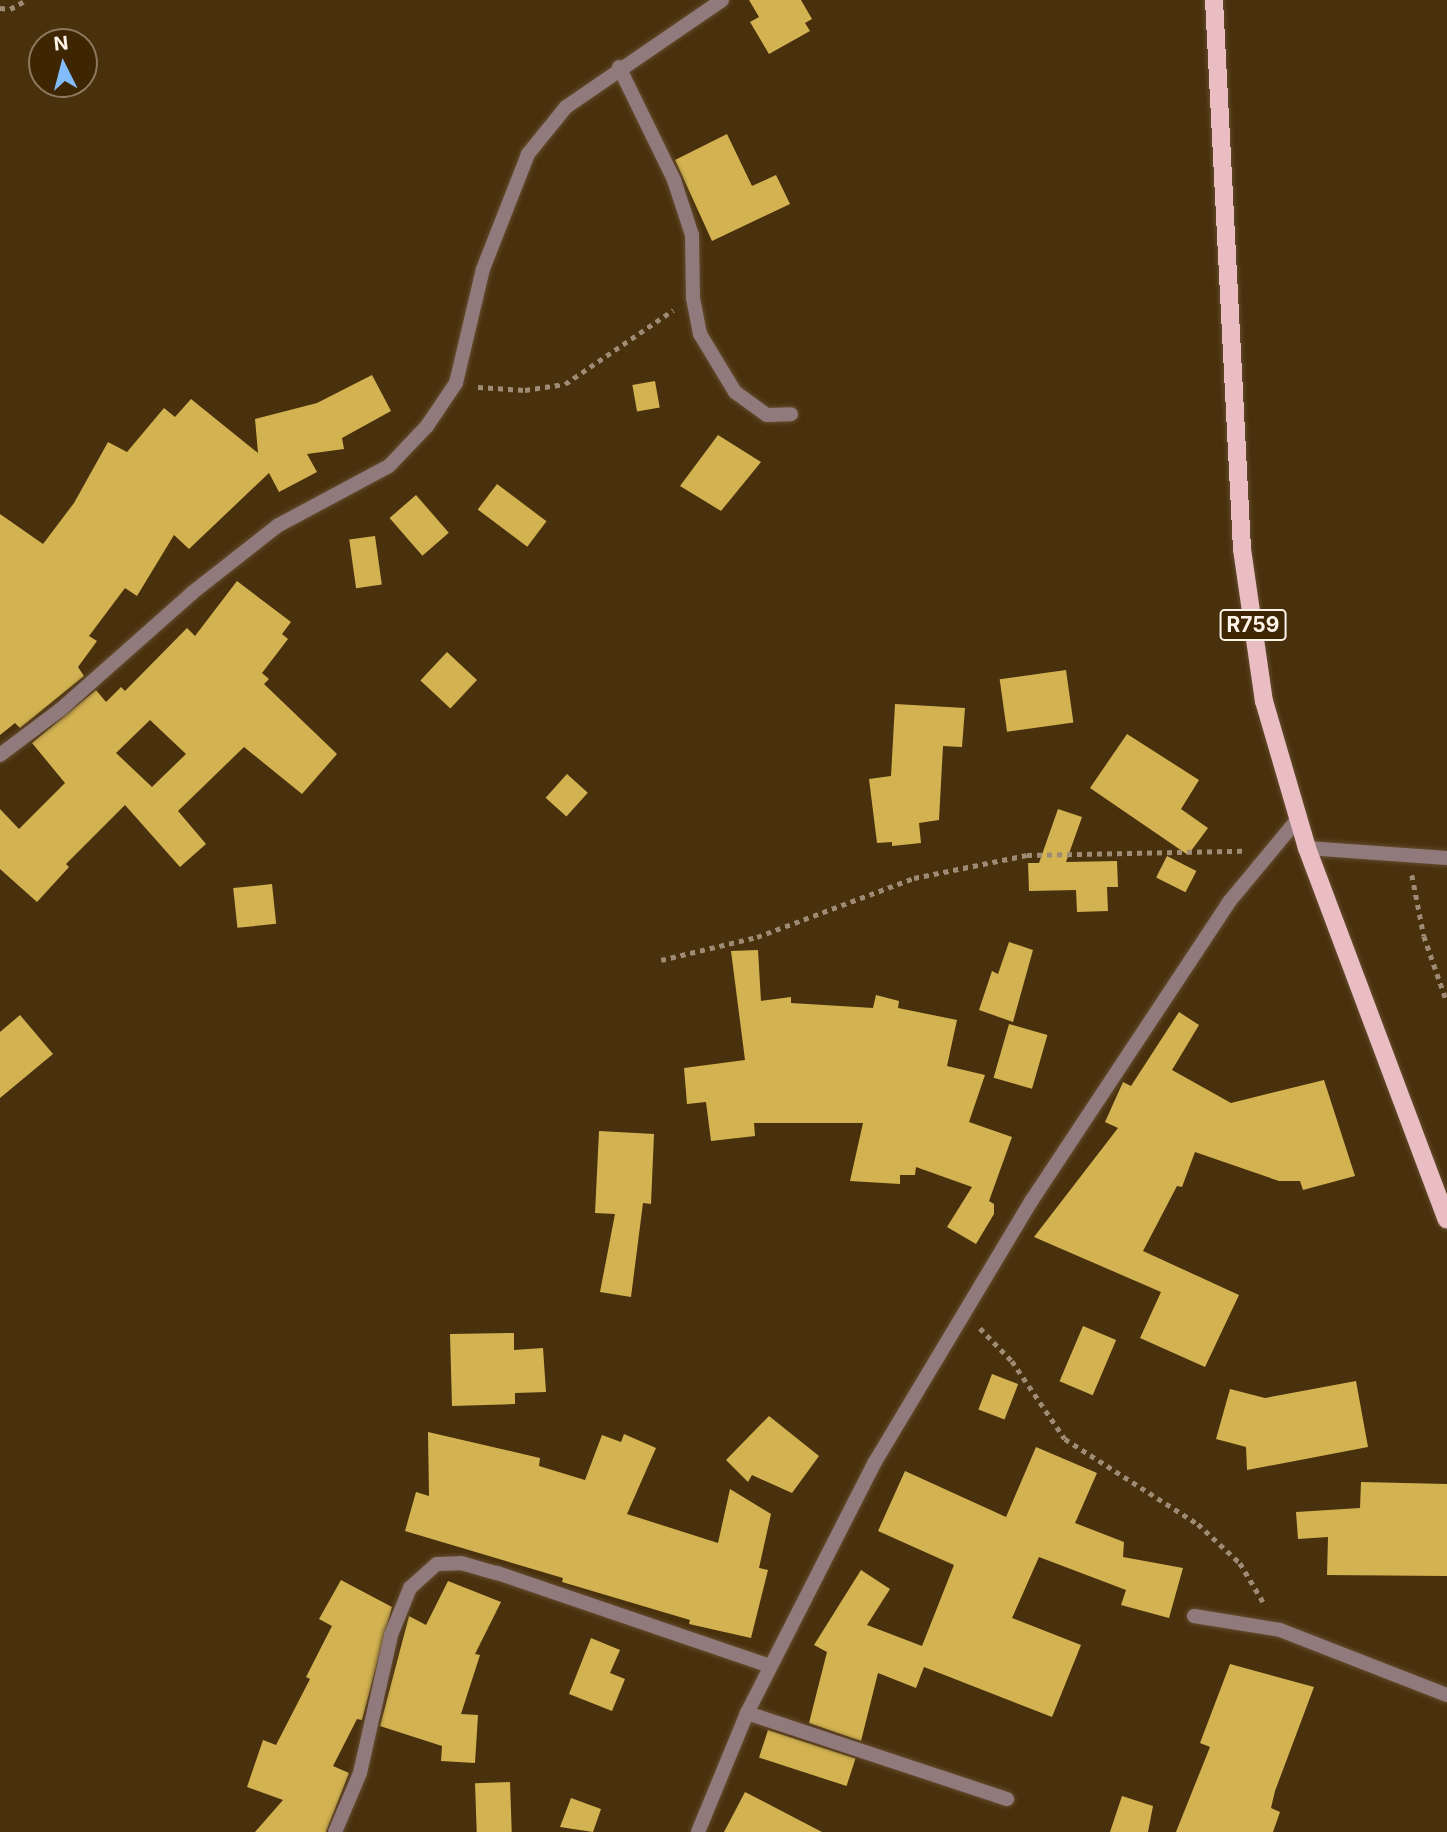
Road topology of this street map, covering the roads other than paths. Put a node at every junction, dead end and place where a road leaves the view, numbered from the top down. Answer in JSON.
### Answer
{"nodes":[{"id":1,"x":722,"y":0,"type":"edge"},
{"id":2,"x":1214,"y":0,"type":"edge"},
{"id":3,"x":619,"y":67,"type":"junction"},
{"id":4,"x":791,"y":414,"type":"dead end"},
{"id":5,"x":0,"y":755,"type":"edge"},
{"id":6,"x":1297,"y":820,"type":"junction"},
{"id":7,"x":1307,"y":848,"type":"junction"},
{"id":8,"x":1447,"y":858,"type":"edge"},
{"id":9,"x":1447,"y":1220,"type":"edge"},
{"id":10,"x":1194,"y":1616,"type":"dead end"},
{"id":11,"x":770,"y":1666,"type":"junction"},
{"id":12,"x":1447,"y":1695,"type":"edge"},
{"id":13,"x":747,"y":1713,"type":"junction"},
{"id":14,"x":1007,"y":1799,"type":"dead end"},
{"id":15,"x":335,"y":1832,"type":"edge"},
{"id":16,"x":698,"y":1832,"type":"edge"}],
"edges":[{"from":1,"to":3,"type":"street"},
{"from":2,"to":6,"type":"main road","number":"R759"},
{"from":3,"to":4,"type":"street"},
{"from":3,"to":5,"type":"street"},
{"from":6,"to":7,"type":"main road","number":"R759"},
{"from":6,"to":11,"type":"street"},
{"from":7,"to":8,"type":"street"},
{"from":7,"to":9,"type":"main road","number":"R759"},
{"from":10,"to":12,"type":"street"},
{"from":11,"to":13,"type":"street"},
{"from":11,"to":15,"type":"street"},
{"from":13,"to":14,"type":"street"},
{"from":13,"to":16,"type":"street"}]}
